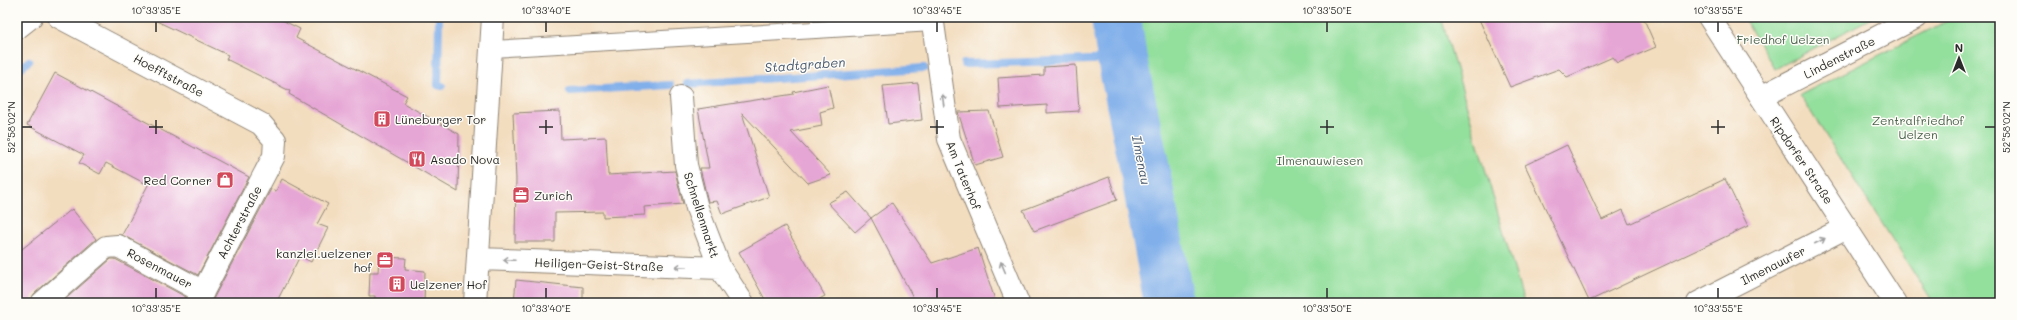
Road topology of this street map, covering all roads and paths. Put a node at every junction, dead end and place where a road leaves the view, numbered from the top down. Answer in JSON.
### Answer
{"nodes":[{"id":1,"x":31,"y":17,"type":"edge"},
{"id":2,"x":59,"y":17,"type":"edge"},
{"id":3,"x":493,"y":17,"type":"edge"},
{"id":4,"x":1709,"y":17,"type":"edge"},
{"id":5,"x":1917,"y":17,"type":"edge"},
{"id":6,"x":932,"y":20,"type":"edge"},
{"id":7,"x":17,"y":28,"type":"edge"},
{"id":8,"x":492,"y":49,"type":"junction"},
{"id":9,"x":681,"y":97,"type":"dead end"},
{"id":10,"x":1761,"y":97,"type":"junction"},
{"id":11,"x":275,"y":140,"type":"joint"},
{"id":12,"x":1847,"y":227,"type":"junction"},
{"id":13,"x":479,"y":259,"type":"junction"},
{"id":14,"x":720,"y":268,"type":"junction"},
{"id":15,"x":200,"y":297,"type":"edge"},
{"id":16,"x":1893,"y":302,"type":"edge"},
{"id":17,"x":42,"y":303,"type":"edge"},
{"id":18,"x":475,"y":303,"type":"edge"},
{"id":19,"x":742,"y":303,"type":"edge"},
{"id":20,"x":1018,"y":303,"type":"edge"},
{"id":21,"x":1698,"y":303,"type":"edge"}],
"edges":[{"from":1,"to":7,"type":"street"},
{"from":2,"to":11,"type":"street","name":"Hoefftstraße"},
{"from":3,"to":8,"type":"street"},
{"from":4,"to":10,"type":"street","name":"Ripdorfer Straße"},
{"from":5,"to":10,"type":"street","name":"Lindenstraße"},
{"from":6,"to":8,"type":"lane"},
{"from":20,"to":6,"type":"street","name":"Am Taterhof","one_way":true},
{"from":8,"to":13,"type":"street"},
{"from":9,"to":14,"type":"street","name":"Schnellenmarkt"},
{"from":10,"to":12,"type":"street","name":"Ripdorfer Straße"},
{"from":11,"to":15,"type":"street","name":"Achterstraße"},
{"from":12,"to":16,"type":"street","name":"Ripdorfer Straße"},
{"from":21,"to":12,"type":"street","name":"Ilmenauufer","one_way":true},
{"from":14,"to":13,"type":"street","name":"Heiligen-Geist-Straße","one_way":true},
{"from":13,"to":18,"type":"street"},
{"from":14,"to":19,"type":"street","name":"Schnellenmarkt"},
{"from":15,"to":17,"type":"street","name":"Rosenmauer"}]}
